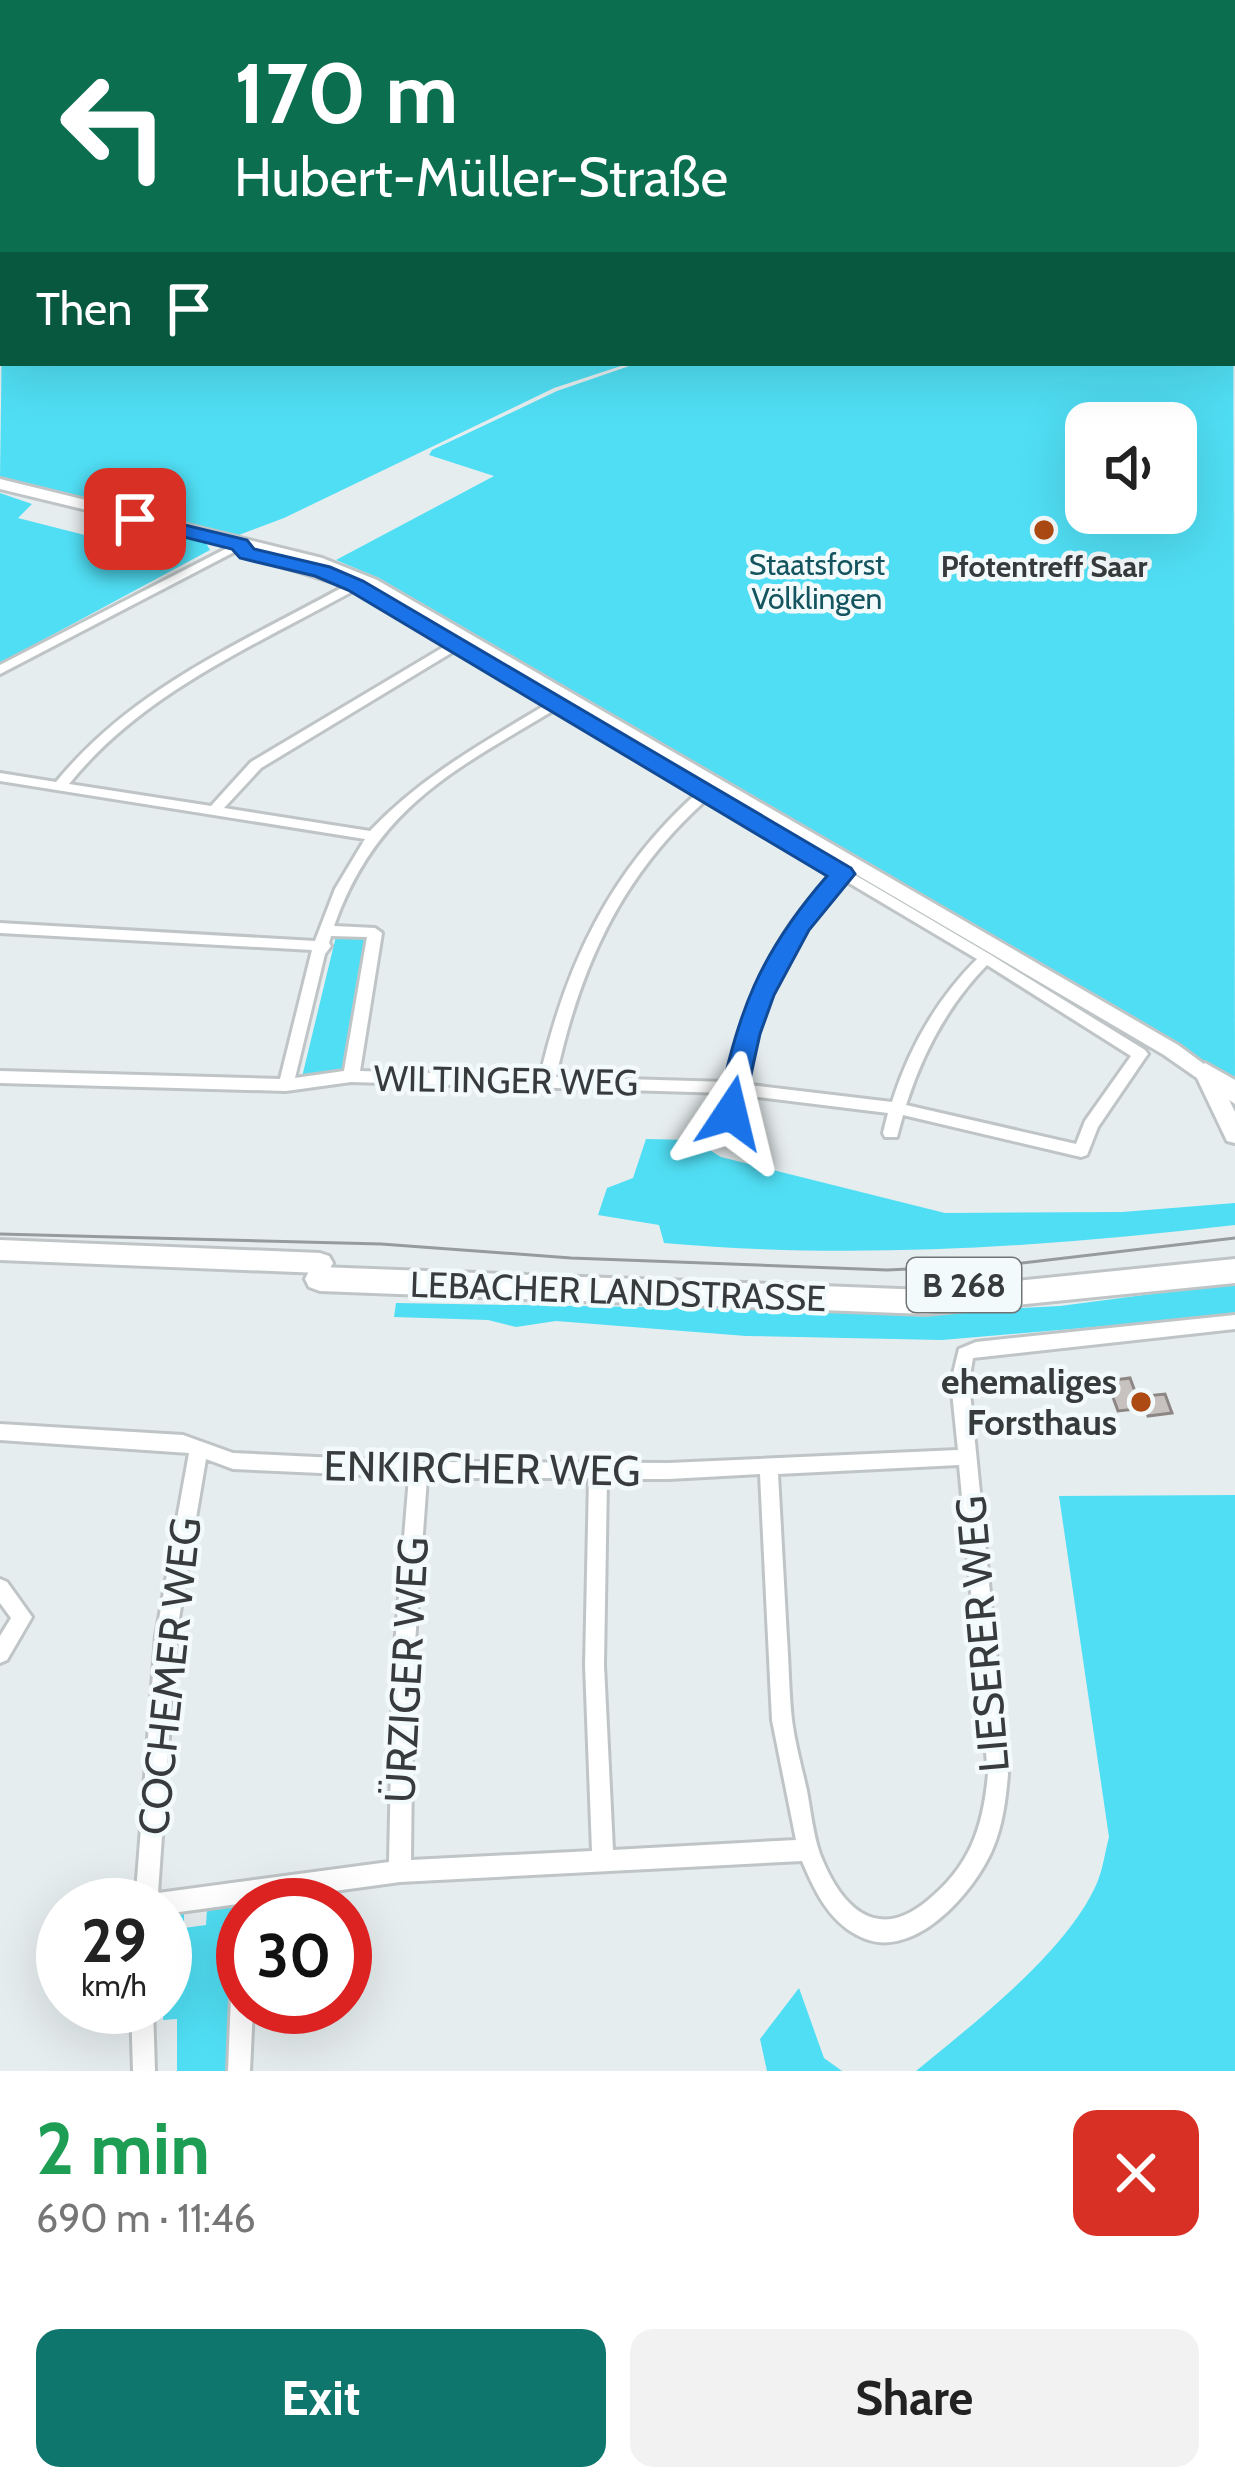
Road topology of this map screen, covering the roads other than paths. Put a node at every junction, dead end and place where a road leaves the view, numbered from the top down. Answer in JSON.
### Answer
{"nodes":[{"id":1,"x":0,"y":484,"type":"edge"},
{"id":2,"x":239,"y":545,"type":"junction"},
{"id":3,"x":355,"y":585,"type":"junction"},
{"id":4,"x":454,"y":645,"type":"junction"},
{"id":5,"x":0,"y":670,"type":"edge"},
{"id":6,"x":555,"y":704,"type":"junction"},
{"id":7,"x":0,"y":777,"type":"edge"},
{"id":8,"x":60,"y":786,"type":"junction"},
{"id":9,"x":706,"y":792,"type":"junction"},
{"id":10,"x":214,"y":811,"type":"junction"},
{"id":11,"x":374,"y":836,"type":"junction"},
{"id":12,"x":842,"y":874,"type":"junction"},
{"id":13,"x":0,"y":928,"type":"edge"},
{"id":14,"x":326,"y":939,"type":"junction"},
{"id":15,"x":986,"y":958,"type":"junction"},
{"id":16,"x":1058,"y":987,"type":"junction"},
{"id":17,"x":1143,"y":1050,"type":"junction"},
{"id":18,"x":1205,"y":1073,"type":"junction"},
{"id":19,"x":350,"y":1076,"type":"junction"},
{"id":20,"x":0,"y":1077,"type":"edge"},
{"id":21,"x":548,"y":1081,"type":"junction"},
{"id":22,"x":286,"y":1085,"type":"junction"},
{"id":23,"x":733,"y":1088,"type":"junction"},
{"id":24,"x":1235,"y":1094,"type":"edge"},
{"id":25,"x":896,"y":1108,"type":"junction"},
{"id":26,"x":731,"y":1113,"type":"dead end"},
{"id":27,"x":891,"y":1133,"type":"dead end"},
{"id":28,"x":1235,"y":1136,"type":"edge"},
{"id":29,"x":0,"y":1250,"type":"edge"},
{"id":30,"x":1235,"y":1256,"type":"edge"},
{"id":31,"x":0,"y":1264,"type":"edge"},
{"id":32,"x":320,"y":1271,"type":"junction"},
{"id":33,"x":1235,"y":1271,"type":"edge"},
{"id":34,"x":1235,"y":1322,"type":"edge"},
{"id":35,"x":0,"y":1432,"type":"edge"},
{"id":36,"x":199,"y":1447,"type":"junction"},
{"id":37,"x":967,"y":1457,"type":"junction"},
{"id":38,"x":769,"y":1468,"type":"junction"},
{"id":39,"x":419,"y":1470,"type":"junction"},
{"id":40,"x":598,"y":1472,"type":"junction"},
{"id":41,"x":0,"y":1588,"type":"edge"},
{"id":42,"x":0,"y":1654,"type":"edge"},
{"id":43,"x":808,"y":1850,"type":"junction"},
{"id":44,"x":603,"y":1858,"type":"junction"},
{"id":45,"x":400,"y":1871,"type":"junction"},
{"id":46,"x":149,"y":1878,"type":"edge"},
{"id":47,"x":360,"y":1878,"type":"edge"},
{"id":48,"x":143,"y":2034,"type":"edge"},
{"id":49,"x":240,"y":2034,"type":"edge"},
{"id":50,"x":144,"y":2071,"type":"edge"},
{"id":51,"x":239,"y":2071,"type":"edge"}],
"edges":[{"from":1,"to":2,"type":"main road"},
{"from":2,"to":3,"type":"street"},
{"from":2,"to":5,"type":"street"},
{"from":2,"to":16,"type":"main road"},
{"from":3,"to":4,"type":"street"},
{"from":3,"to":8,"type":"street"},
{"from":4,"to":6,"type":"street"},
{"from":4,"to":10,"type":"street"},
{"from":6,"to":9,"type":"street"},
{"from":6,"to":11,"type":"street"},
{"from":7,"to":8,"type":"street"},
{"from":8,"to":10,"type":"street"},
{"from":9,"to":12,"type":"street"},
{"from":9,"to":21,"type":"street"},
{"from":10,"to":11,"type":"street"},
{"from":11,"to":14,"type":"street"},
{"from":12,"to":15,"type":"street"},
{"from":12,"to":23,"type":"street"},
{"from":13,"to":14,"type":"street"},
{"from":14,"to":19,"type":"street"},
{"from":14,"to":22,"type":"street"},
{"from":15,"to":17,"type":"street"},
{"from":15,"to":25,"type":"street"},
{"from":16,"to":17,"type":"main road"},
{"from":16,"to":18,"type":"main road"},
{"from":17,"to":25,"type":"street","name":"WILTINGER WEG"},
{"from":17,"to":28,"type":"main road"},
{"from":18,"to":24,"type":"highway"},
{"from":18,"to":28,"type":"main road"},
{"from":19,"to":21,"type":"street","name":"WILTINGER WEG"},
{"from":19,"to":22,"type":"street","name":"WILTINGER WEG"},
{"from":20,"to":22,"type":"street","name":"WILTINGER WEG"},
{"from":21,"to":23,"type":"street","name":"WILTINGER WEG"},
{"from":23,"to":25,"type":"street","name":"WILTINGER WEG"},
{"from":23,"to":26,"type":"street"},
{"from":25,"to":27,"type":"street"},
{"from":29,"to":32,"type":"main road","name":"LEBACHER LANDSTRASSE","number":"B 268"},
{"from":30,"to":32,"type":"highway","name":"LEBACHER LANDSTRASSE","number":"B 268"},
{"from":31,"to":32,"type":"main road","name":"LEBACHER LANDSTRASSE","number":"B 268"},
{"from":32,"to":33,"type":"highway","name":"LEBACHER LANDSTRASSE","number":"B 268"},
{"from":34,"to":37,"type":"street","name":"LIESERER WEG"},
{"from":35,"to":36,"type":"street","name":"ENKIRCHER WEG"},
{"from":36,"to":39,"type":"street","name":"ENKIRCHER WEG"},
{"from":36,"to":46,"type":"street","name":"COCHEMER WEG"},
{"from":37,"to":38,"type":"street","name":"ENKIRCHER WEG"},
{"from":37,"to":43,"type":"street","name":"LIESERER WEG"},
{"from":38,"to":40,"type":"street","name":"ENKIRCHER WEG"},
{"from":38,"to":43,"type":"street","name":"LIESERER WEG"},
{"from":39,"to":40,"type":"street","name":"ENKIRCHER WEG"},
{"from":39,"to":45,"type":"street","name":"ÜRZIGER WEG"},
{"from":40,"to":44,"type":"street"},
{"from":41,"to":42,"type":"street"},
{"from":43,"to":44,"type":"street"},
{"from":44,"to":45,"type":"street"},
{"from":45,"to":47,"type":"street"},
{"from":48,"to":50,"type":"street"},
{"from":49,"to":51,"type":"street"}]}
